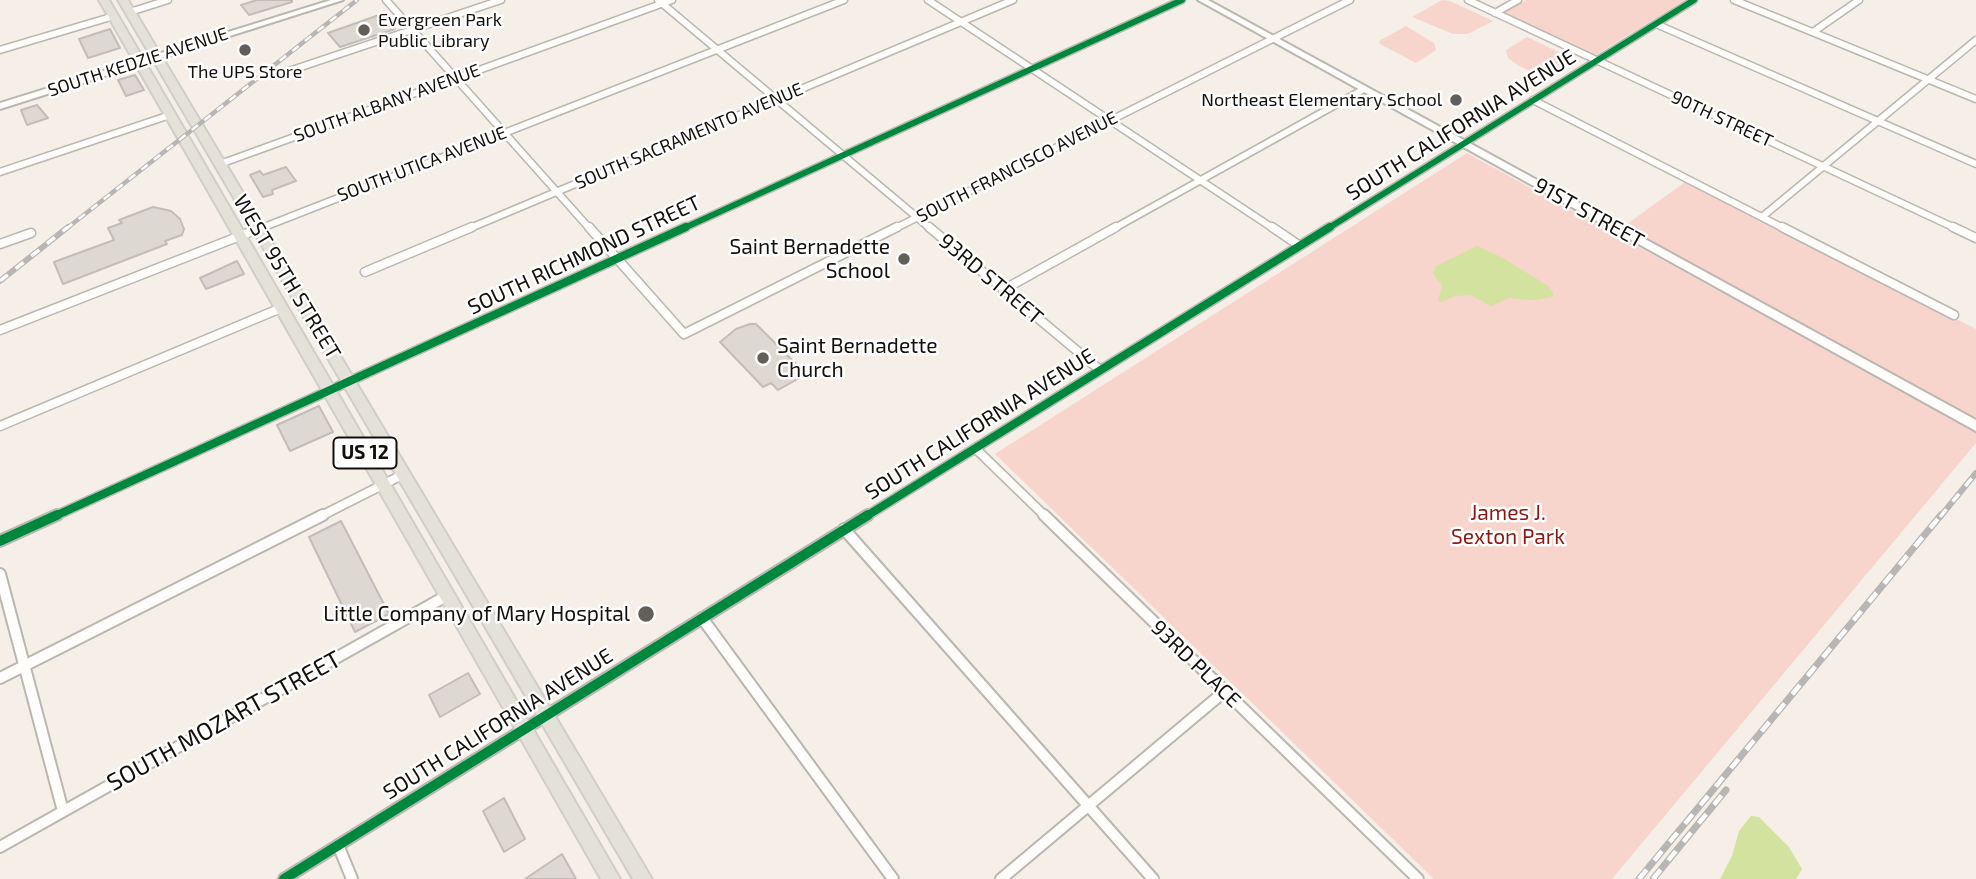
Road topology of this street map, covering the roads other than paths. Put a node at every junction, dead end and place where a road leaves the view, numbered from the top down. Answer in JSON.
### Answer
{"nodes":[{"id":1,"x":104,"y":0,"type":"edge"},
{"id":2,"x":123,"y":0,"type":"edge"},
{"id":3,"x":168,"y":0,"type":"edge"},
{"id":4,"x":323,"y":0,"type":"edge"},
{"id":5,"x":339,"y":0,"type":"edge"},
{"id":6,"x":386,"y":0,"type":"edge"},
{"id":7,"x":501,"y":0,"type":"edge"},
{"id":8,"x":673,"y":0,"type":"edge"},
{"id":9,"x":844,"y":0,"type":"edge"},
{"id":10,"x":928,"y":0,"type":"edge"},
{"id":11,"x":1013,"y":0,"type":"edge"},
{"id":12,"x":1182,"y":0,"type":"edge"},
{"id":13,"x":1202,"y":0,"type":"edge"},
{"id":14,"x":1350,"y":0,"type":"edge"},
{"id":15,"x":1468,"y":0,"type":"edge"},
{"id":16,"x":1518,"y":0,"type":"edge"},
{"id":17,"x":1694,"y":0,"type":"edge"},
{"id":18,"x":1734,"y":0,"type":"edge"},
{"id":19,"x":1859,"y":0,"type":"edge"},
{"id":20,"x":660,"y":2,"type":"edge"},
{"id":21,"x":130,"y":12,"type":"junction"},
{"id":22,"x":1495,"y":13,"type":"junction"},
{"id":23,"x":114,"y":16,"type":"junction"},
{"id":24,"x":276,"y":18,"type":"junction"},
{"id":25,"x":961,"y":22,"type":"junction"},
{"id":26,"x":1656,"y":24,"type":"junction"},
{"id":27,"x":413,"y":30,"type":"junction"},
{"id":28,"x":1813,"y":32,"type":"junction"},
{"id":29,"x":1273,"y":39,"type":"junction"},
{"id":30,"x":1976,"y":40,"type":"edge"},
{"id":31,"x":0,"y":50,"type":"edge"},
{"id":32,"x":717,"y":50,"type":"junction"},
{"id":33,"x":157,"y":56,"type":"junction"},
{"id":34,"x":1597,"y":61,"type":"junction"},
{"id":35,"x":139,"y":62,"type":"junction"},
{"id":36,"x":1032,"y":69,"type":"junction"},
{"id":37,"x":277,"y":75,"type":"dead end"},
{"id":38,"x":456,"y":78,"type":"junction"},
{"id":39,"x":1929,"y":79,"type":"junction"},
{"id":40,"x":1364,"y":89,"type":"junction"},
{"id":41,"x":776,"y":99,"type":"junction"},
{"id":42,"x":1976,"y":99,"type":"edge"},
{"id":43,"x":1533,"y":100,"type":"junction"},
{"id":44,"x":0,"y":106,"type":"edge"},
{"id":45,"x":170,"y":115,"type":"junction"},
{"id":46,"x":1110,"y":120,"type":"junction"},
{"id":47,"x":1878,"y":121,"type":"junction"},
{"id":48,"x":504,"y":132,"type":"junction"},
{"id":49,"x":1463,"y":144,"type":"junction"},
{"id":50,"x":843,"y":155,"type":"junction"},
{"id":51,"x":220,"y":164,"type":"junction"},
{"id":52,"x":1976,"y":164,"type":"edge"},
{"id":53,"x":1823,"y":166,"type":"junction"},
{"id":54,"x":0,"y":172,"type":"edge"},
{"id":55,"x":1201,"y":180,"type":"junction"},
{"id":56,"x":557,"y":191,"type":"junction"},
{"id":57,"x":917,"y":217,"type":"junction"},
{"id":58,"x":1762,"y":217,"type":"junction"},
{"id":59,"x":258,"y":228,"type":"junction"},
{"id":60,"x":32,"y":233,"type":"dead end"},
{"id":61,"x":238,"y":236,"type":"junction"},
{"id":62,"x":1976,"y":238,"type":"edge"},
{"id":63,"x":0,"y":244,"type":"edge"},
{"id":64,"x":1300,"y":246,"type":"junction"},
{"id":65,"x":617,"y":259,"type":"junction"},
{"id":66,"x":365,"y":272,"type":"dead end"},
{"id":67,"x":1003,"y":290,"type":"junction"},
{"id":68,"x":281,"y":308,"type":"junction"},
{"id":69,"x":1954,"y":315,"type":"dead end"},
{"id":70,"x":0,"y":330,"type":"edge"},
{"id":71,"x":1100,"y":370,"type":"junction"},
{"id":72,"x":349,"y":382,"type":"junction"},
{"id":73,"x":329,"y":391,"type":"junction"},
{"id":74,"x":0,"y":426,"type":"edge"},
{"id":75,"x":1976,"y":426,"type":"edge"},
{"id":76,"x":975,"y":448,"type":"junction"},
{"id":77,"x":404,"y":474,"type":"junction"},
{"id":78,"x":384,"y":484,"type":"junction"},
{"id":79,"x":844,"y":530,"type":"junction"},
{"id":80,"x":0,"y":541,"type":"edge"},
{"id":81,"x":0,"y":574,"type":"edge"},
{"id":82,"x":448,"y":595,"type":"junction"},
{"id":83,"x":702,"y":618,"type":"junction"},
{"id":84,"x":24,"y":666,"type":"junction"},
{"id":85,"x":0,"y":678,"type":"edge"},
{"id":86,"x":1225,"y":691,"type":"junction"},
{"id":87,"x":547,"y":714,"type":"junction"},
{"id":88,"x":526,"y":728,"type":"junction"},
{"id":89,"x":1089,"y":805,"type":"junction"},
{"id":90,"x":63,"y":811,"type":"junction"},
{"id":91,"x":338,"y":845,"type":"junction"},
{"id":92,"x":0,"y":847,"type":"edge"},
{"id":93,"x":284,"y":879,"type":"edge"},
{"id":94,"x":352,"y":879,"type":"edge"},
{"id":95,"x":611,"y":879,"type":"edge"},
{"id":96,"x":643,"y":879,"type":"edge"},
{"id":97,"x":893,"y":879,"type":"edge"},
{"id":98,"x":1001,"y":879,"type":"edge"},
{"id":99,"x":1153,"y":879,"type":"edge"},
{"id":100,"x":1418,"y":879,"type":"edge"}],
"edges":[{"from":1,"to":23,"type":"main road","name":"WEST 95TH STREET","number":"US 12"},
{"from":2,"to":21,"type":"main road","name":"WEST 95TH STREET","number":"US 12"},
{"from":3,"to":21,"type":"street"},
{"from":4,"to":24,"type":"street","name":"SOUTH KEDZIE AVENUE"},
{"from":5,"to":24,"type":"street","name":"SOUTH KEDZIE AVENUE"},
{"from":6,"to":27,"type":"street"},
{"from":7,"to":27,"type":"street"},
{"from":8,"to":20,"type":"street","name":"SOUTH ALBANY AVENUE"},
{"from":9,"to":32,"type":"street","name":"SOUTH UTICA AVENUE"},
{"from":10,"to":25,"type":"street"},
{"from":11,"to":25,"type":"street","name":"SOUTH SACRAMENTO AVENUE"},
{"from":12,"to":36,"type":"street","name":"SOUTH RICHMOND STREET"},
{"from":13,"to":29,"type":"street","name":"91ST STREET"},
{"from":14,"to":29,"type":"street","name":"SOUTH FRANCISCO AVENUE"},
{"from":15,"to":22,"type":"street","name":"90TH STREET"},
{"from":16,"to":22,"type":"street"},
{"from":17,"to":26,"type":"street","name":"SOUTH CALIFORNIA AVENUE"},
{"from":18,"to":28,"type":"street"},
{"from":19,"to":28,"type":"street"},
{"from":20,"to":32,"type":"street","name":"93RD STREET"},
{"from":20,"to":38,"type":"street","name":"SOUTH ALBANY AVENUE"},
{"from":21,"to":33,"type":"main road","name":"WEST 95TH STREET","number":"US 12"},
{"from":22,"to":34,"type":"street","name":"90TH STREET"},
{"from":23,"to":31,"type":"street"},
{"from":23,"to":35,"type":"main road","name":"WEST 95TH STREET","number":"US 12"},
{"from":24,"to":33,"type":"street","name":"SOUTH KEDZIE AVENUE"},
{"from":25,"to":36,"type":"street"},
{"from":25,"to":41,"type":"street","name":"SOUTH SACRAMENTO AVENUE"},
{"from":26,"to":34,"type":"street","name":"SOUTH CALIFORNIA AVENUE"},
{"from":26,"to":47,"type":"street"},
{"from":27,"to":37,"type":"street"},
{"from":27,"to":38,"type":"street"},
{"from":28,"to":39,"type":"street"},
{"from":29,"to":40,"type":"street","name":"91ST STREET"},
{"from":29,"to":46,"type":"street","name":"SOUTH FRANCISCO AVENUE"},
{"from":30,"to":39,"type":"street"},
{"from":32,"to":41,"type":"street","name":"93RD STREET"},
{"from":32,"to":48,"type":"street","name":"SOUTH UTICA AVENUE"},
{"from":33,"to":35,"type":"street","name":"SOUTH KEDZIE AVENUE"},
{"from":33,"to":51,"type":"main road","name":"WEST 95TH STREET","number":"US 12"},
{"from":34,"to":43,"type":"street","name":"SOUTH CALIFORNIA AVENUE"},
{"from":34,"to":53,"type":"street","name":"90TH STREET"},
{"from":35,"to":44,"type":"main road","name":"SOUTH KEDZIE AVENUE"},
{"from":35,"to":45,"type":"main road","name":"WEST 95TH STREET","number":"US 12"},
{"from":36,"to":46,"type":"street"},
{"from":36,"to":50,"type":"street","name":"SOUTH RICHMOND STREET"},
{"from":38,"to":48,"type":"street"},
{"from":38,"to":51,"type":"street","name":"SOUTH ALBANY AVENUE"},
{"from":39,"to":42,"type":"street"},
{"from":39,"to":47,"type":"street"},
{"from":40,"to":49,"type":"street","name":"91ST STREET"},
{"from":40,"to":55,"type":"street"},
{"from":41,"to":50,"type":"street","name":"93RD STREET"},
{"from":41,"to":56,"type":"street","name":"SOUTH SACRAMENTO AVENUE"},
{"from":43,"to":49,"type":"street","name":"SOUTH CALIFORNIA AVENUE"},
{"from":43,"to":58,"type":"street"},
{"from":45,"to":54,"type":"street"},
{"from":45,"to":61,"type":"main road","name":"WEST 95TH STREET","number":"US 12"},
{"from":46,"to":55,"type":"street"},
{"from":46,"to":57,"type":"street","name":"SOUTH FRANCISCO AVENUE"},
{"from":47,"to":52,"type":"street"},
{"from":47,"to":53,"type":"street"},
{"from":48,"to":56,"type":"street"},
{"from":48,"to":59,"type":"street","name":"SOUTH UTICA AVENUE"},
{"from":49,"to":64,"type":"street","name":"SOUTH CALIFORNIA AVENUE"},
{"from":49,"to":75,"type":"street","name":"91ST STREET"},
{"from":50,"to":57,"type":"street","name":"93RD STREET"},
{"from":50,"to":65,"type":"street","name":"SOUTH RICHMOND STREET"},
{"from":51,"to":59,"type":"main road","name":"WEST 95TH STREET","number":"US 12"},
{"from":53,"to":58,"type":"street"},
{"from":53,"to":62,"type":"street","name":"90TH STREET"},
{"from":55,"to":64,"type":"street"},
{"from":55,"to":67,"type":"street"},
{"from":56,"to":65,"type":"street"},
{"from":56,"to":66,"type":"street","name":"SOUTH SACRAMENTO AVENUE"},
{"from":57,"to":65,"type":"street","name":"SOUTH FRANCISCO AVENUE"},
{"from":57,"to":67,"type":"street","name":"93RD STREET"},
{"from":58,"to":69,"type":"street"},
{"from":59,"to":61,"type":"street","name":"SOUTH UTICA AVENUE"},
{"from":59,"to":72,"type":"main road","name":"WEST 95TH STREET","number":"US 12"},
{"from":60,"to":63,"type":"street"},
{"from":61,"to":68,"type":"main road","name":"WEST 95TH STREET","number":"US 12"},
{"from":61,"to":70,"type":"street","name":"SOUTH UTICA AVENUE"},
{"from":64,"to":71,"type":"street","name":"SOUTH CALIFORNIA AVENUE"},
{"from":65,"to":72,"type":"street","name":"SOUTH RICHMOND STREET"},
{"from":67,"to":71,"type":"street","name":"93RD STREET"},
{"from":68,"to":73,"type":"main road","name":"WEST 95TH STREET","number":"US 12"},
{"from":68,"to":74,"type":"street"},
{"from":71,"to":76,"type":"street","name":"SOUTH CALIFORNIA AVENUE"},
{"from":72,"to":73,"type":"street","name":"SOUTH RICHMOND STREET"},
{"from":72,"to":77,"type":"main road","name":"WEST 95TH STREET","number":"US 12"},
{"from":73,"to":78,"type":"main road","name":"WEST 95TH STREET","number":"US 12"},
{"from":73,"to":80,"type":"street","name":"SOUTH RICHMOND STREET"},
{"from":76,"to":79,"type":"street","name":"SOUTH CALIFORNIA AVENUE"},
{"from":76,"to":86,"type":"street","name":"93RD PLACE"},
{"from":77,"to":78,"type":"street"},
{"from":77,"to":87,"type":"main road","name":"WEST 95TH STREET","number":"US 12"},
{"from":78,"to":82,"type":"main road","name":"WEST 95TH STREET","number":"US 12"},
{"from":78,"to":84,"type":"street"},
{"from":79,"to":83,"type":"street","name":"SOUTH CALIFORNIA AVENUE"},
{"from":79,"to":89,"type":"street"},
{"from":81,"to":84,"type":"street"},
{"from":82,"to":88,"type":"main road","name":"WEST 95TH STREET","number":"US 12"},
{"from":82,"to":90,"type":"street","name":"SOUTH MOZART STREET"},
{"from":83,"to":87,"type":"street","name":"SOUTH CALIFORNIA AVENUE"},
{"from":83,"to":97,"type":"street"},
{"from":84,"to":85,"type":"street"},
{"from":84,"to":90,"type":"street"},
{"from":86,"to":89,"type":"street"},
{"from":86,"to":100,"type":"street","name":"93RD PLACE"},
{"from":87,"to":88,"type":"street","name":"SOUTH CALIFORNIA AVENUE"},
{"from":87,"to":96,"type":"main road","name":"WEST 95TH STREET","number":"US 12"},
{"from":88,"to":91,"type":"street","name":"SOUTH CALIFORNIA AVENUE"},
{"from":88,"to":95,"type":"main road","name":"WEST 95TH STREET","number":"US 12"},
{"from":89,"to":98,"type":"street"},
{"from":89,"to":99,"type":"street"},
{"from":90,"to":92,"type":"street","name":"SOUTH MOZART STREET"},
{"from":91,"to":93,"type":"street","name":"SOUTH CALIFORNIA AVENUE"},
{"from":91,"to":94,"type":"street"}]}
